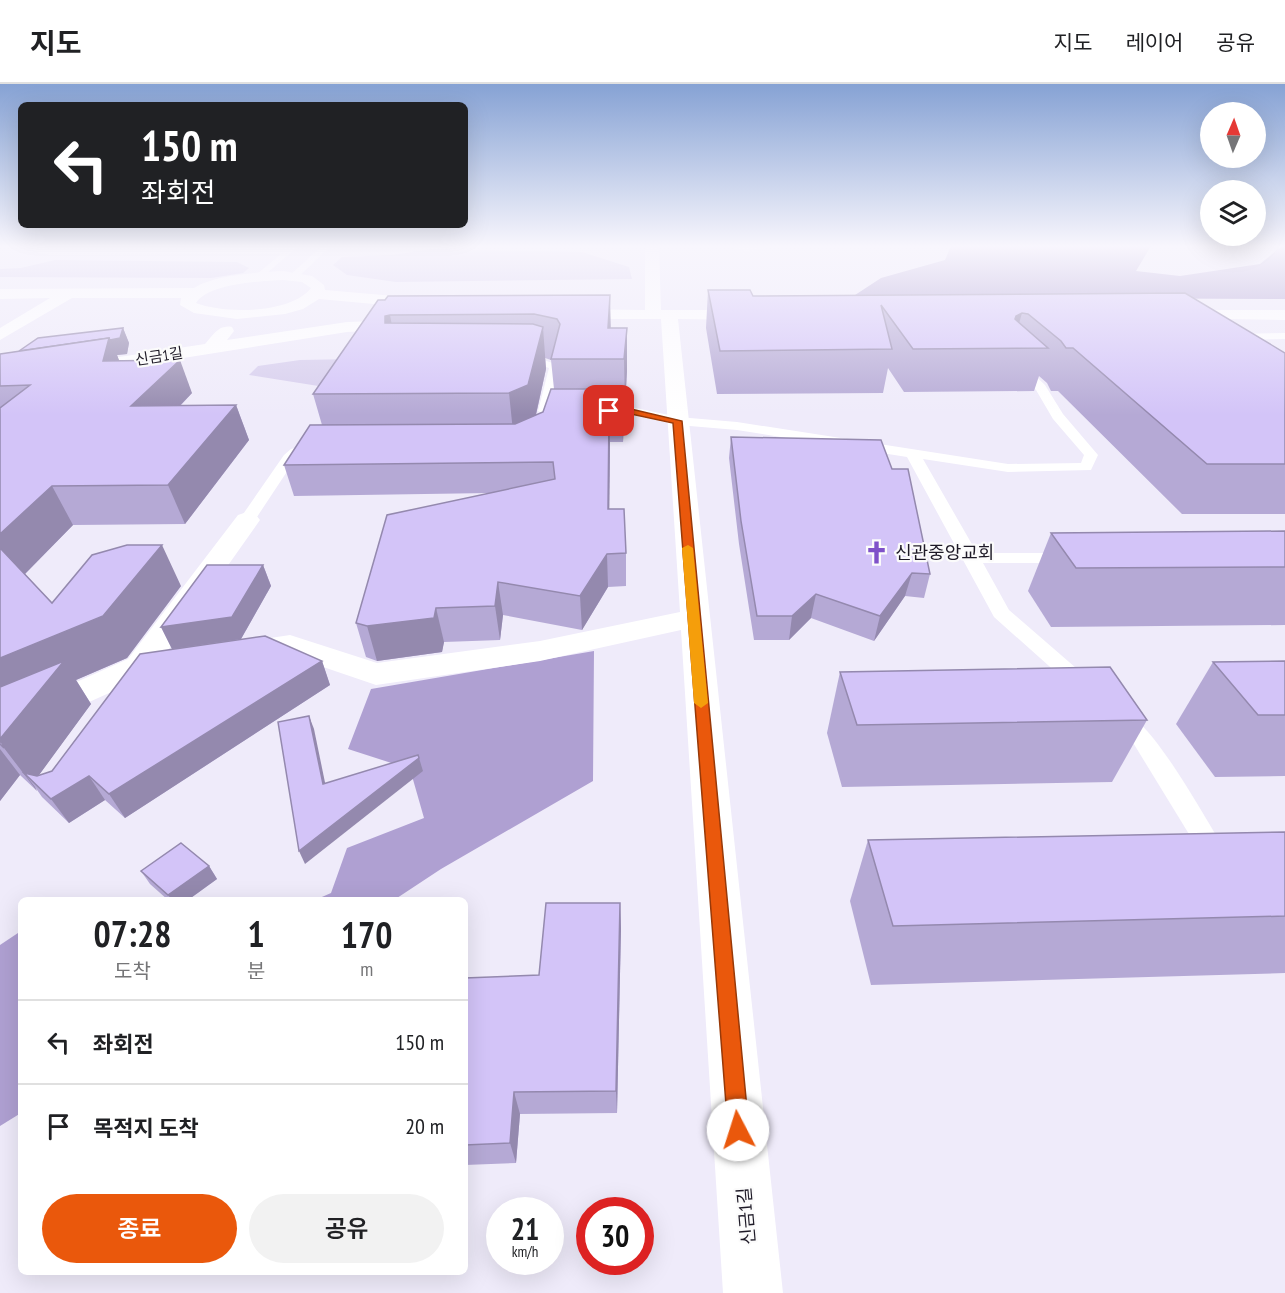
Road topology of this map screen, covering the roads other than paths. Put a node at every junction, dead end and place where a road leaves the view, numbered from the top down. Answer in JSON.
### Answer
{"nodes":[{"id":1,"x":54,"y":302,"type":"edge"},
{"id":2,"x":188,"y":302,"type":"edge"},
{"id":3,"x":301,"y":302,"type":"edge"},
{"id":4,"x":408,"y":302,"type":"edge"},
{"id":5,"x":659,"y":302,"type":"edge"},
{"id":6,"x":447,"y":306,"type":"edge"},
{"id":7,"x":552,"y":313,"type":"edge"},
{"id":8,"x":241,"y":315,"type":"junction"},
{"id":9,"x":661,"y":315,"type":"junction"},
{"id":10,"x":763,"y":315,"type":"edge"},
{"id":11,"x":1285,"y":315,"type":"edge"},
{"id":12,"x":426,"y":324,"type":"edge"},
{"id":13,"x":0,"y":335,"type":"edge"},
{"id":14,"x":1210,"y":335,"type":"junction"},
{"id":15,"x":1285,"y":336,"type":"edge"},
{"id":16,"x":1253,"y":337,"type":"junction"},
{"id":17,"x":1269,"y":347,"type":"edge"},
{"id":18,"x":211,"y":348,"type":"junction"},
{"id":19,"x":1238,"y":356,"type":"edge"},
{"id":20,"x":1011,"y":358,"type":"edge"},
{"id":21,"x":504,"y":361,"type":"edge"},
{"id":22,"x":0,"y":381,"type":"edge"},
{"id":23,"x":588,"y":411,"type":"edge"},
{"id":24,"x":678,"y":421,"type":"junction"},
{"id":25,"x":542,"y":428,"type":"edge"},
{"id":26,"x":317,"y":448,"type":"edge"},
{"id":27,"x":912,"y":453,"type":"junction"},
{"id":28,"x":247,"y":520,"type":"joint"},
{"id":29,"x":971,"y":558,"type":"junction"},
{"id":30,"x":1087,"y":558,"type":"edge"},
{"id":31,"x":694,"y":618,"type":"junction"},
{"id":32,"x":140,"y":667,"type":"junction"},
{"id":33,"x":106,"y":712,"type":"edge"},
{"id":34,"x":0,"y":730,"type":"edge"},
{"id":35,"x":1212,"y":850,"type":"edge"},
{"id":36,"x":753,"y":1293,"type":"edge"}],
"edges":[{"from":1,"to":13,"type":"street"},
{"from":2,"to":8,"type":"street"},
{"from":3,"to":8,"type":"street"},
{"from":4,"to":6,"type":"street"},
{"from":5,"to":9,"type":"street","name":"신금1길"},
{"from":7,"to":9,"type":"street"},
{"from":8,"to":18,"type":"street"},
{"from":9,"to":10,"type":"street"},
{"from":9,"to":24,"type":"street","name":"신금1길"},
{"from":11,"to":14,"type":"street"},
{"from":12,"to":18,"type":"street","name":"신금1길"},
{"from":14,"to":16,"type":"lane"},
{"from":14,"to":19,"type":"street"},
{"from":15,"to":16,"type":"lane"},
{"from":16,"to":17,"type":"lane"},
{"from":18,"to":22,"type":"street","name":"신금1길"},
{"from":20,"to":27,"type":"lane"},
{"from":21,"to":25,"type":"lane"},
{"from":23,"to":24,"type":"lane"},
{"from":24,"to":27,"type":"lane"},
{"from":24,"to":31,"type":"street","name":"신금1길"},
{"from":26,"to":28,"type":"lane"},
{"from":27,"to":29,"type":"lane"},
{"from":28,"to":32,"type":"street"},
{"from":29,"to":30,"type":"lane"},
{"from":29,"to":35,"type":"lane"},
{"from":31,"to":32,"type":"street"},
{"from":31,"to":36,"type":"street","name":"신금1길"},
{"from":32,"to":33,"type":"street"},
{"from":32,"to":34,"type":"street"}]}
